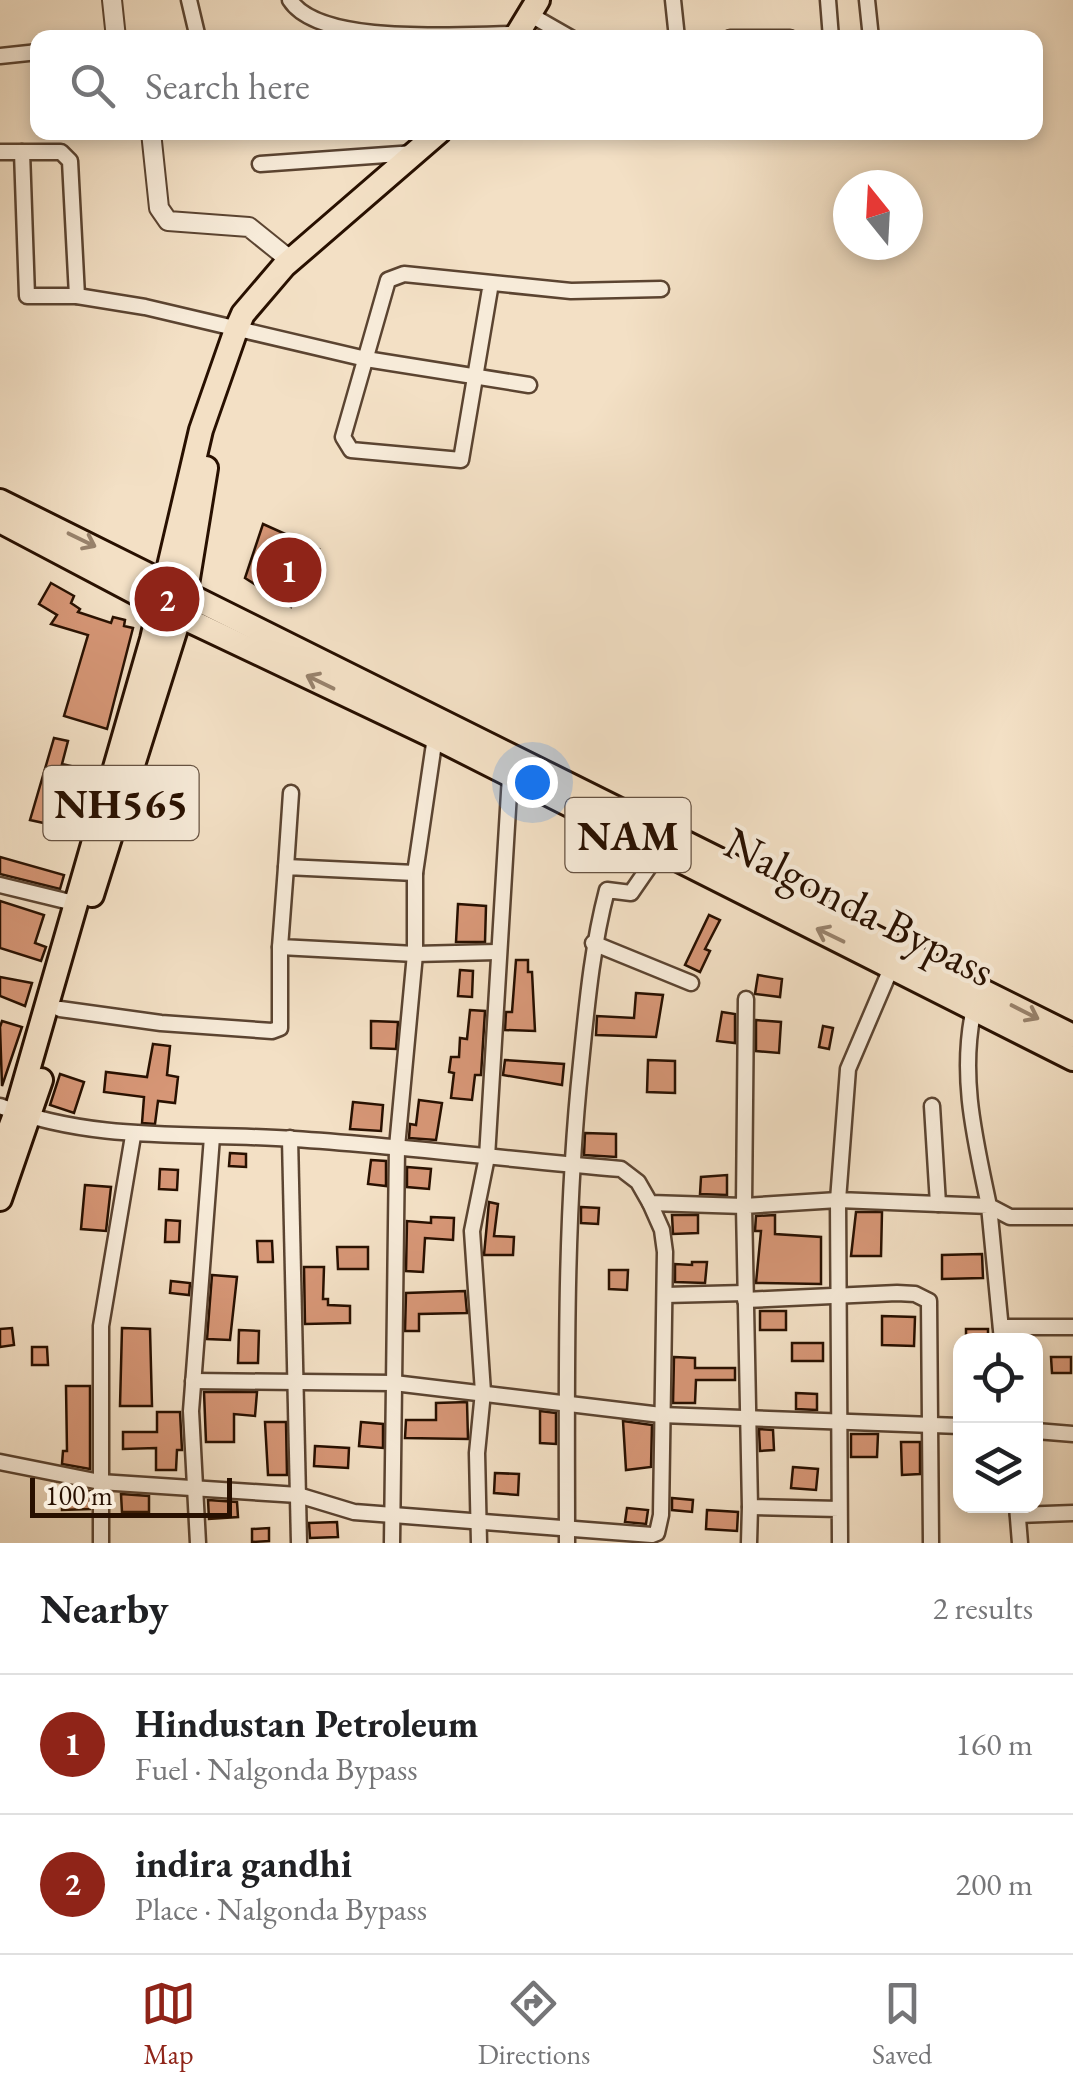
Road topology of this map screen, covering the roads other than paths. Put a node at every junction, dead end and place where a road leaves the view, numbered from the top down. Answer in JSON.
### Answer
{"nodes":[{"id":1,"x":112,"y":0,"type":"edge"},
{"id":2,"x":190,"y":0,"type":"edge"},
{"id":3,"x":290,"y":0,"type":"edge"},
{"id":4,"x":673,"y":0,"type":"edge"},
{"id":5,"x":828,"y":0,"type":"edge"},
{"id":6,"x":867,"y":0,"type":"edge"},
{"id":7,"x":525,"y":21,"type":"edge"},
{"id":8,"x":115,"y":30,"type":"edge"},
{"id":9,"x":196,"y":30,"type":"edge"},
{"id":10,"x":360,"y":30,"type":"edge"},
{"id":11,"x":419,"y":30,"type":"edge"},
{"id":12,"x":549,"y":30,"type":"edge"},
{"id":13,"x":676,"y":30,"type":"edge"},
{"id":14,"x":830,"y":30,"type":"edge"},
{"id":15,"x":870,"y":30,"type":"edge"},
{"id":16,"x":30,"y":53,"type":"edge"},
{"id":17,"x":0,"y":56,"type":"edge"},
{"id":18,"x":153,"y":140,"type":"edge"},
{"id":19,"x":432,"y":140,"type":"edge"},
{"id":20,"x":0,"y":152,"type":"edge"},
{"id":21,"x":22,"y":152,"type":"junction"},
{"id":22,"x":419,"y":153,"type":"junction"},
{"id":23,"x":260,"y":164,"type":"dead end"},
{"id":24,"x":290,"y":260,"type":"junction"},
{"id":25,"x":491,"y":283,"type":"junction"},
{"id":26,"x":661,"y":289,"type":"dead end"},
{"id":27,"x":77,"y":296,"type":"junction"},
{"id":28,"x":236,"y":330,"type":"junction"},
{"id":29,"x":366,"y":359,"type":"junction"},
{"id":30,"x":475,"y":373,"type":"junction"},
{"id":31,"x":529,"y":385,"type":"dead end"},
{"id":32,"x":212,"y":400,"type":"junction"},
{"id":33,"x":0,"y":501,"type":"edge"},
{"id":34,"x":0,"y":522,"type":"edge"},
{"id":35,"x":163,"y":580,"type":"junction"},
{"id":36,"x":187,"y":591,"type":"junction"},
{"id":37,"x":157,"y":604,"type":"junction"},
{"id":38,"x":180,"y":616,"type":"junction"},
{"id":39,"x":435,"y":737,"type":"junction"},
{"id":40,"x":510,"y":776,"type":"junction"},
{"id":41,"x":291,"y":794,"type":"dead end"},
{"id":42,"x":660,"y":851,"type":"junction"},
{"id":43,"x":286,"y":867,"type":"junction"},
{"id":44,"x":416,"y":873,"type":"junction"},
{"id":45,"x":0,"y":886,"type":"edge"},
{"id":46,"x":74,"y":904,"type":"junction"},
{"id":47,"x":593,"y":943,"type":"junction"},
{"id":48,"x":280,"y":947,"type":"junction"},
{"id":49,"x":497,"y":952,"type":"junction"},
{"id":50,"x":415,"y":954,"type":"junction"},
{"id":51,"x":892,"y":966,"type":"junction"},
{"id":52,"x":690,"y":983,"type":"dead end"},
{"id":53,"x":746,"y":999,"type":"dead end"},
{"id":54,"x":974,"y":1008,"type":"junction"},
{"id":55,"x":60,"y":1009,"type":"junction"},
{"id":56,"x":1073,"y":1036,"type":"edge"},
{"id":57,"x":1073,"y":1059,"type":"edge"},
{"id":58,"x":932,"y":1106,"type":"dead end"},
{"id":59,"x":16,"y":1112,"type":"edge"},
{"id":60,"x":133,"y":1136,"type":"junction"},
{"id":61,"x":212,"y":1136,"type":"junction"},
{"id":62,"x":290,"y":1138,"type":"junction"},
{"id":63,"x":397,"y":1148,"type":"junction"},
{"id":64,"x":0,"y":1154,"type":"edge"},
{"id":65,"x":487,"y":1157,"type":"junction"},
{"id":66,"x":570,"y":1165,"type":"junction"},
{"id":67,"x":0,"y":1199,"type":"edge"},
{"id":68,"x":838,"y":1200,"type":"junction"},
{"id":69,"x":650,"y":1203,"type":"junction"},
{"id":70,"x":938,"y":1204,"type":"junction"},
{"id":71,"x":744,"y":1206,"type":"junction"},
{"id":72,"x":989,"y":1206,"type":"junction"},
{"id":73,"x":1073,"y":1216,"type":"edge"},
{"id":74,"x":664,"y":1294,"type":"junction"},
{"id":75,"x":841,"y":1295,"type":"junction"},
{"id":76,"x":746,"y":1296,"type":"junction"},
{"id":77,"x":1073,"y":1327,"type":"edge"},
{"id":78,"x":1002,"y":1333,"type":"edge"},
{"id":79,"x":1012,"y":1333,"type":"edge"},
{"id":80,"x":193,"y":1381,"type":"junction"},
{"id":81,"x":394,"y":1382,"type":"junction"},
{"id":82,"x":295,"y":1383,"type":"junction"},
{"id":83,"x":482,"y":1392,"type":"junction"},
{"id":84,"x":564,"y":1403,"type":"junction"},
{"id":85,"x":660,"y":1415,"type":"junction"},
{"id":86,"x":747,"y":1416,"type":"junction"},
{"id":87,"x":838,"y":1420,"type":"junction"},
{"id":88,"x":930,"y":1426,"type":"junction"},
{"id":89,"x":953,"y":1426,"type":"edge"},
{"id":90,"x":1043,"y":1432,"type":"edge"},
{"id":91,"x":1073,"y":1434,"type":"edge"},
{"id":92,"x":0,"y":1462,"type":"edge"},
{"id":93,"x":100,"y":1482,"type":"junction"},
{"id":94,"x":197,"y":1488,"type":"junction"},
{"id":95,"x":298,"y":1496,"type":"junction"},
{"id":96,"x":750,"y":1506,"type":"junction"},
{"id":97,"x":839,"y":1509,"type":"junction"},
{"id":98,"x":1043,"y":1511,"type":"edge"},
{"id":99,"x":1017,"y":1513,"type":"edge"},
{"id":100,"x":1073,"y":1513,"type":"edge"},
{"id":101,"x":392,"y":1516,"type":"junction"},
{"id":102,"x":479,"y":1522,"type":"junction"},
{"id":103,"x":567,"y":1535,"type":"edge"},
{"id":104,"x":101,"y":1543,"type":"edge"},
{"id":105,"x":198,"y":1543,"type":"edge"},
{"id":106,"x":299,"y":1543,"type":"edge"},
{"id":107,"x":392,"y":1543,"type":"edge"},
{"id":108,"x":479,"y":1543,"type":"edge"},
{"id":109,"x":749,"y":1543,"type":"edge"},
{"id":110,"x":840,"y":1543,"type":"edge"},
{"id":111,"x":932,"y":1543,"type":"edge"},
{"id":112,"x":1020,"y":1543,"type":"edge"}],
"edges":[{"from":1,"to":8,"type":"street"},
{"from":2,"to":9,"type":"street"},
{"from":3,"to":10,"type":"street"},
{"from":4,"to":13,"type":"street"},
{"from":5,"to":14,"type":"street"},
{"from":6,"to":15,"type":"street"},
{"from":7,"to":11,"type":"street"},
{"from":7,"to":12,"type":"street"},
{"from":16,"to":17,"type":"street"},
{"from":18,"to":24,"type":"street"},
{"from":19,"to":22,"type":"highway","number":"NH565"},
{"from":20,"to":21,"type":"street"},
{"from":21,"to":27,"type":"street"},
{"from":21,"to":27,"type":"street"},
{"from":22,"to":23,"type":"street"},
{"from":22,"to":24,"type":"highway","number":"NH565"},
{"from":24,"to":28,"type":"highway","number":"NH565"},
{"from":25,"to":26,"type":"street"},
{"from":25,"to":29,"type":"street"},
{"from":25,"to":30,"type":"street"},
{"from":27,"to":28,"type":"street"},
{"from":28,"to":29,"type":"street"},
{"from":28,"to":32,"type":"highway","number":"NH565"},
{"from":29,"to":30,"type":"street"},
{"from":29,"to":30,"type":"street"},
{"from":30,"to":31,"type":"street"},
{"from":32,"to":35,"type":"highway","number":"NH565"},
{"from":32,"to":36,"type":"highway","number":"NH565"},
{"from":33,"to":35,"type":"highway","number":"NAM","one_way":true},
{"from":34,"to":37,"type":"highway","number":"NAM"},
{"from":35,"to":36,"type":"highway","number":"NAM"},
{"from":35,"to":37,"type":"highway","number":"NH565"},
{"from":36,"to":38,"type":"highway","number":"NH565"},
{"from":36,"to":56,"type":"highway","name":"Nalgonda Bypass","number":"NAM","one_way":true},
{"from":37,"to":38,"type":"highway","number":"NAM"},
{"from":37,"to":46,"type":"highway","number":"NH565"},
{"from":39,"to":38,"type":"highway","name":"Nalgonda Bypass","number":"NAM","one_way":true},
{"from":38,"to":55,"type":"highway","number":"NH565"},
{"from":39,"to":40,"type":"highway","name":"Nalgonda Bypass","number":"NAM"},
{"from":39,"to":44,"type":"street"},
{"from":40,"to":42,"type":"highway","name":"Nalgonda Bypass","number":"NAM"},
{"from":40,"to":49,"type":"street"},
{"from":41,"to":43,"type":"street"},
{"from":42,"to":47,"type":"street"},
{"from":51,"to":42,"type":"highway","name":"Nalgonda Bypass","number":"NAM","one_way":true},
{"from":43,"to":44,"type":"street"},
{"from":43,"to":48,"type":"street"},
{"from":44,"to":50,"type":"street"},
{"from":45,"to":46,"type":"street"},
{"from":46,"to":59,"type":"highway","number":"NH565"},
{"from":47,"to":52,"type":"street"},
{"from":47,"to":66,"type":"street"},
{"from":48,"to":50,"type":"street"},
{"from":48,"to":55,"type":"street"},
{"from":49,"to":50,"type":"street"},
{"from":49,"to":65,"type":"street"},
{"from":50,"to":63,"type":"street"},
{"from":51,"to":54,"type":"highway","name":"Nalgonda Bypass","number":"NAM"},
{"from":51,"to":68,"type":"street"},
{"from":53,"to":71,"type":"street"},
{"from":54,"to":57,"type":"highway","name":"Nalgonda Bypass","number":"NAM"},
{"from":54,"to":72,"type":"street"},
{"from":55,"to":59,"type":"highway","number":"NH565"},
{"from":58,"to":70,"type":"street"},
{"from":59,"to":60,"type":"street"},
{"from":59,"to":64,"type":"highway","number":"NH565"},
{"from":59,"to":67,"type":"highway","number":"NH565"},
{"from":60,"to":61,"type":"street"},
{"from":60,"to":93,"type":"street"},
{"from":61,"to":62,"type":"street"},
{"from":61,"to":80,"type":"street"},
{"from":62,"to":63,"type":"street"},
{"from":62,"to":82,"type":"street"},
{"from":63,"to":65,"type":"street"},
{"from":63,"to":81,"type":"street"},
{"from":65,"to":66,"type":"street"},
{"from":65,"to":83,"type":"street"},
{"from":66,"to":69,"type":"street"},
{"from":66,"to":84,"type":"street"},
{"from":68,"to":70,"type":"street"},
{"from":68,"to":71,"type":"street"},
{"from":68,"to":75,"type":"street"},
{"from":69,"to":71,"type":"street"},
{"from":69,"to":74,"type":"street"},
{"from":70,"to":72,"type":"street"},
{"from":71,"to":76,"type":"street"},
{"from":72,"to":73,"type":"street"},
{"from":72,"to":78,"type":"street"},
{"from":74,"to":76,"type":"street"},
{"from":74,"to":85,"type":"street"},
{"from":75,"to":76,"type":"street"},
{"from":75,"to":87,"type":"street"},
{"from":75,"to":88,"type":"street"},
{"from":76,"to":86,"type":"street"},
{"from":77,"to":79,"type":"street"},
{"from":80,"to":82,"type":"street"},
{"from":80,"to":94,"type":"street"},
{"from":81,"to":82,"type":"street"},
{"from":81,"to":83,"type":"street"},
{"from":81,"to":101,"type":"street"},
{"from":82,"to":95,"type":"street"},
{"from":83,"to":84,"type":"street"},
{"from":83,"to":102,"type":"street"},
{"from":84,"to":85,"type":"street"},
{"from":84,"to":103,"type":"street"},
{"from":85,"to":86,"type":"street"},
{"from":85,"to":103,"type":"street"},
{"from":86,"to":87,"type":"street"},
{"from":86,"to":96,"type":"street"},
{"from":87,"to":88,"type":"street"},
{"from":87,"to":97,"type":"street"},
{"from":88,"to":89,"type":"street"},
{"from":88,"to":111,"type":"street"},
{"from":90,"to":91,"type":"street"},
{"from":92,"to":93,"type":"street"},
{"from":93,"to":94,"type":"street"},
{"from":93,"to":104,"type":"street"},
{"from":94,"to":95,"type":"street"},
{"from":94,"to":105,"type":"street"},
{"from":95,"to":101,"type":"street"},
{"from":95,"to":106,"type":"street"},
{"from":96,"to":97,"type":"street"},
{"from":96,"to":109,"type":"street"},
{"from":97,"to":110,"type":"street"},
{"from":98,"to":100,"type":"street"},
{"from":99,"to":112,"type":"street"},
{"from":101,"to":102,"type":"street"},
{"from":101,"to":107,"type":"street"},
{"from":102,"to":103,"type":"street"},
{"from":102,"to":108,"type":"street"}]}
